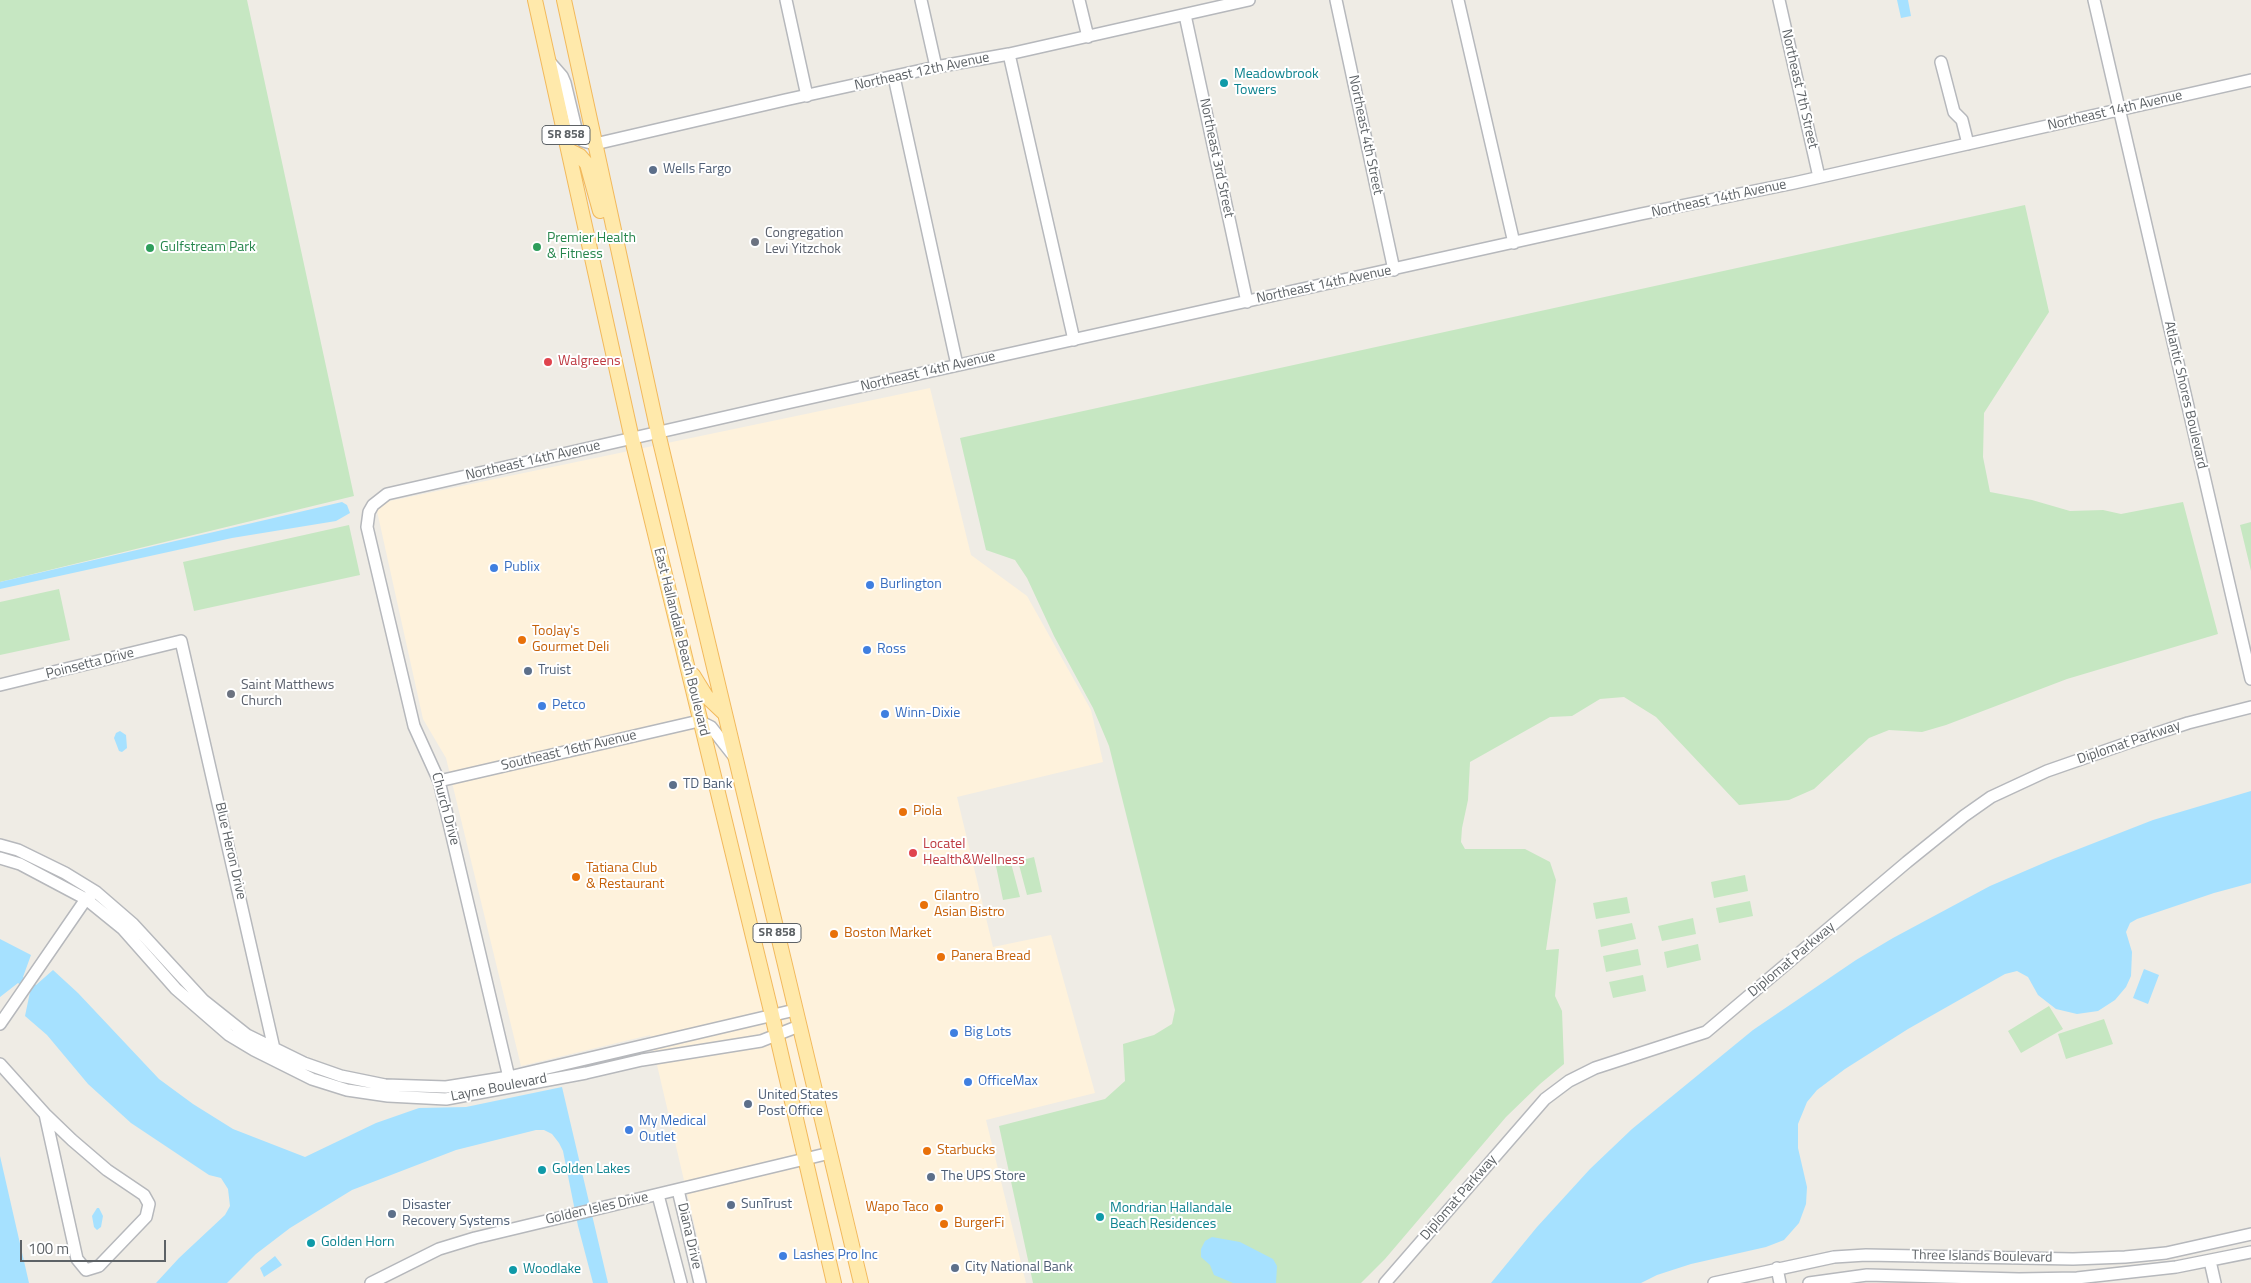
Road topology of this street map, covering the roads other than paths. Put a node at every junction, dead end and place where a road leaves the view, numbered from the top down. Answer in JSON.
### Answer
{"nodes":[{"id":1,"x":535,"y":0,"type":"edge"},
{"id":2,"x":564,"y":0,"type":"edge"},
{"id":3,"x":786,"y":0,"type":"edge"},
{"id":4,"x":921,"y":0,"type":"edge"},
{"id":5,"x":1080,"y":0,"type":"edge"},
{"id":6,"x":1193,"y":0,"type":"edge"},
{"id":7,"x":1249,"y":0,"type":"edge"},
{"id":8,"x":1336,"y":0,"type":"edge"},
{"id":9,"x":1458,"y":0,"type":"edge"},
{"id":10,"x":1779,"y":0,"type":"edge"},
{"id":11,"x":2094,"y":0,"type":"edge"},
{"id":12,"x":1190,"y":13,"type":"junction"},
{"id":13,"x":1088,"y":36,"type":"junction"},
{"id":14,"x":1009,"y":54,"type":"junction"},
{"id":15,"x":548,"y":59,"type":"junction"},
{"id":16,"x":1942,"y":62,"type":"dead end"},
{"id":17,"x":936,"y":67,"type":"junction"},
{"id":18,"x":894,"y":76,"type":"junction"},
{"id":19,"x":2251,"y":80,"type":"edge"},
{"id":20,"x":807,"y":96,"type":"junction"},
{"id":21,"x":2119,"y":111,"type":"junction"},
{"id":22,"x":595,"y":144,"type":"junction"},
{"id":23,"x":1968,"y":144,"type":"junction"},
{"id":24,"x":570,"y":151,"type":"junction"},
{"id":25,"x":1820,"y":177,"type":"junction"},
{"id":26,"x":615,"y":237,"type":"junction"},
{"id":27,"x":1514,"y":242,"type":"junction"},
{"id":28,"x":1394,"y":270,"type":"junction"},
{"id":29,"x":1247,"y":302,"type":"junction"},
{"id":30,"x":1074,"y":340,"type":"junction"},
{"id":31,"x":957,"y":365,"type":"junction"},
{"id":32,"x":658,"y":433,"type":"junction"},
{"id":33,"x":632,"y":439,"type":"junction"},
{"id":34,"x":397,"y":492,"type":"joint"},
{"id":35,"x":181,"y":641,"type":"joint"},
{"id":36,"x":686,"y":664,"type":"junction"},
{"id":37,"x":2251,"y":679,"type":"edge"},
{"id":38,"x":0,"y":685,"type":"edge"},
{"id":39,"x":2251,"y":707,"type":"edge"},
{"id":40,"x":724,"y":714,"type":"junction"},
{"id":41,"x":700,"y":721,"type":"junction"},
{"id":42,"x":736,"y":759,"type":"junction"},
{"id":43,"x":439,"y":781,"type":"junction"},
{"id":44,"x":0,"y":846,"type":"edge"},
{"id":45,"x":0,"y":858,"type":"edge"},
{"id":46,"x":96,"y":892,"type":"junction"},
{"id":47,"x":86,"y":899,"type":"junction"},
{"id":48,"x":795,"y":1010,"type":"junction"},
{"id":49,"x":772,"y":1015,"type":"junction"},
{"id":50,"x":0,"y":1024,"type":"edge"},
{"id":51,"x":800,"y":1026,"type":"junction"},
{"id":52,"x":777,"y":1035,"type":"junction"},
{"id":53,"x":275,"y":1050,"type":"junction"},
{"id":54,"x":276,"y":1062,"type":"junction"},
{"id":55,"x":0,"y":1064,"type":"edge"},
{"id":56,"x":510,"y":1082,"type":"junction"},
{"id":57,"x":418,"y":1092,"type":"junction"},
{"id":58,"x":45,"y":1114,"type":"junction"},
{"id":59,"x":830,"y":1153,"type":"junction"},
{"id":60,"x":805,"y":1159,"type":"junction"},
{"id":61,"x":678,"y":1190,"type":"junction"},
{"id":62,"x":658,"y":1195,"type":"junction"},
{"id":63,"x":2251,"y":1234,"type":"edge"},
{"id":64,"x":2251,"y":1252,"type":"edge"},
{"id":65,"x":2140,"y":1256,"type":"junction"},
{"id":66,"x":1834,"y":1257,"type":"junction"},
{"id":67,"x":2126,"y":1257,"type":"junction"},
{"id":68,"x":2210,"y":1261,"type":"junction"},
{"id":69,"x":1777,"y":1268,"type":"junction"},
{"id":70,"x":1838,"y":1278,"type":"junction"},
{"id":71,"x":2128,"y":1278,"type":"edge"},
{"id":72,"x":2142,"y":1278,"type":"edge"},
{"id":73,"x":371,"y":1283,"type":"edge"},
{"id":74,"x":681,"y":1283,"type":"edge"},
{"id":75,"x":700,"y":1283,"type":"edge"},
{"id":76,"x":834,"y":1283,"type":"edge"},
{"id":77,"x":861,"y":1283,"type":"edge"},
{"id":78,"x":1385,"y":1283,"type":"edge"},
{"id":79,"x":1714,"y":1283,"type":"edge"},
{"id":80,"x":1780,"y":1283,"type":"edge"},
{"id":81,"x":1809,"y":1283,"type":"edge"},
{"id":82,"x":2215,"y":1283,"type":"edge"}],
"edges":[{"from":1,"to":15,"type":"main road","name":"East Hallandale Beach Boulevard","number":"SR 858"},
{"from":2,"to":22,"type":"main road","name":"East Hallandale Beach Boulevard","number":"SR 858"},
{"from":3,"to":20,"type":"street"},
{"from":4,"to":17,"type":"street"},
{"from":5,"to":13,"type":"street"},
{"from":6,"to":12,"type":"street","name":"Northeast 3rd Street"},
{"from":7,"to":12,"type":"street","name":"Northeast 12th Avenue"},
{"from":8,"to":28,"type":"street","name":"Northeast 4th Street"},
{"from":9,"to":27,"type":"street"},
{"from":10,"to":25,"type":"street","name":"Northeast 7th Street"},
{"from":11,"to":21,"type":"street","name":"Atlantic Shores Boulevard"},
{"from":12,"to":13,"type":"street","name":"Northeast 12th Avenue"},
{"from":12,"to":29,"type":"street","name":"Northeast 3rd Street"},
{"from":13,"to":14,"type":"street","name":"Northeast 12th Avenue"},
{"from":14,"to":17,"type":"street","name":"Northeast 12th Avenue"},
{"from":14,"to":30,"type":"street"},
{"from":15,"to":22,"type":"street"},
{"from":15,"to":24,"type":"main road","name":"East Hallandale Beach Boulevard","number":"SR 858"},
{"from":16,"to":23,"type":"street"},
{"from":17,"to":18,"type":"street","name":"Northeast 12th Avenue"},
{"from":18,"to":20,"type":"street","name":"Northeast 12th Avenue"},
{"from":18,"to":31,"type":"street"},
{"from":19,"to":21,"type":"street","name":"Northeast 14th Avenue"},
{"from":20,"to":22,"type":"street","name":"Northeast 12th Avenue"},
{"from":21,"to":23,"type":"street","name":"Northeast 14th Avenue"},
{"from":21,"to":37,"type":"street","name":"Atlantic Shores Boulevard"},
{"from":22,"to":26,"type":"main road","name":"East Hallandale Beach Boulevard","number":"SR 858"},
{"from":23,"to":25,"type":"street","name":"Northeast 14th Avenue"},
{"from":24,"to":26,"type":"main road"},
{"from":24,"to":33,"type":"main road","name":"East Hallandale Beach Boulevard","number":"SR 858"},
{"from":25,"to":27,"type":"street","name":"Northeast 14th Avenue"},
{"from":26,"to":32,"type":"main road","name":"East Hallandale Beach Boulevard","number":"SR 858"},
{"from":27,"to":28,"type":"street","name":"Northeast 14th Avenue"},
{"from":28,"to":29,"type":"street","name":"Northeast 14th Avenue"},
{"from":29,"to":30,"type":"street","name":"Northeast 14th Avenue"},
{"from":30,"to":31,"type":"street","name":"Northeast 14th Avenue"},
{"from":31,"to":32,"type":"street","name":"Northeast 14th Avenue"},
{"from":32,"to":33,"type":"street","name":"Northeast 14th Avenue"},
{"from":32,"to":40,"type":"main road","name":"East Hallandale Beach Boulevard","number":"SR 858"},
{"from":33,"to":34,"type":"street","name":"Northeast 14th Avenue"},
{"from":33,"to":36,"type":"main road","name":"East Hallandale Beach Boulevard","number":"SR 858"},
{"from":34,"to":43,"type":"street","name":"Church Drive"},
{"from":35,"to":38,"type":"street","name":"Poinsetta Drive"},
{"from":35,"to":53,"type":"street","name":"Blue Heron Drive"},
{"from":36,"to":40,"type":"main road"},
{"from":36,"to":41,"type":"main road","name":"East Hallandale Beach Boulevard","number":"SR 858"},
{"from":39,"to":78,"type":"street","name":"Diplomat Parkway"},
{"from":40,"to":42,"type":"main road","name":"East Hallandale Beach Boulevard","number":"SR 858"},
{"from":41,"to":42,"type":"street"},
{"from":41,"to":43,"type":"street","name":"Southeast 16th Avenue"},
{"from":41,"to":49,"type":"main road","name":"East Hallandale Beach Boulevard","number":"SR 858"},
{"from":42,"to":48,"type":"main road","name":"East Hallandale Beach Boulevard","number":"SR 858"},
{"from":43,"to":56,"type":"street","name":"Church Drive"},
{"from":44,"to":46,"type":"street","name":"Layne Boulevard"},
{"from":45,"to":47,"type":"street","name":"Layne Boulevard"},
{"from":46,"to":47,"type":"street"},
{"from":46,"to":53,"type":"street","name":"Layne Boulevard"},
{"from":47,"to":50,"type":"street"},
{"from":47,"to":54,"type":"street","name":"Layne Boulevard"},
{"from":48,"to":49,"type":"street","name":"Layne Boulevard"},
{"from":48,"to":51,"type":"main road","name":"East Hallandale Beach Boulevard","number":"SR 858"},
{"from":49,"to":52,"type":"main road","name":"East Hallandale Beach Boulevard","number":"SR 858"},
{"from":49,"to":56,"type":"street","name":"Layne Boulevard"},
{"from":51,"to":52,"type":"street","name":"Layne Boulevard"},
{"from":51,"to":59,"type":"main road","name":"East Hallandale Beach Boulevard","number":"SR 858"},
{"from":52,"to":56,"type":"street","name":"Layne Boulevard"},
{"from":52,"to":60,"type":"main road","name":"East Hallandale Beach Boulevard","number":"SR 858"},
{"from":53,"to":54,"type":"street","name":"Blue Heron Drive"},
{"from":53,"to":57,"type":"street","name":"Layne Boulevard"},
{"from":54,"to":57,"type":"street","name":"Layne Boulevard"},
{"from":55,"to":58,"type":"street"},
{"from":56,"to":57,"type":"street","name":"Layne Boulevard"},
{"from":58,"to":58,"type":"street"},
{"from":59,"to":60,"type":"street","name":"Golden Isles Drive"},
{"from":59,"to":77,"type":"main road","name":"East Hallandale Beach Boulevard","number":"SR 858"},
{"from":60,"to":61,"type":"street","name":"Golden Isles Drive"},
{"from":60,"to":76,"type":"main road","name":"East Hallandale Beach Boulevard","number":"SR 858"},
{"from":61,"to":62,"type":"street","name":"Golden Isles Drive"},
{"from":61,"to":75,"type":"street","name":"Diana Drive"},
{"from":62,"to":73,"type":"street","name":"Golden Isles Drive"},
{"from":62,"to":74,"type":"street","name":"Diana Drive"},
{"from":63,"to":65,"type":"street","name":"Three Islands Boulevard"},
{"from":64,"to":68,"type":"street","name":"Three Islands Boulevard"},
{"from":65,"to":67,"type":"street","name":"Three Islands Boulevard"},
{"from":65,"to":72,"type":"street"},
{"from":66,"to":67,"type":"street","name":"Three Islands Boulevard"},
{"from":66,"to":69,"type":"street","name":"Three Islands Boulevard"},
{"from":66,"to":70,"type":"street"},
{"from":67,"to":71,"type":"street"},
{"from":68,"to":72,"type":"street","name":"Three Islands Boulevard"},
{"from":68,"to":82,"type":"street"},
{"from":69,"to":79,"type":"street","name":"Three Islands Boulevard"},
{"from":69,"to":80,"type":"street"},
{"from":70,"to":71,"type":"street","name":"Three Islands Boulevard"},
{"from":70,"to":81,"type":"street","name":"Three Islands Boulevard"},
{"from":71,"to":72,"type":"street","name":"Three Islands Boulevard"}]}
